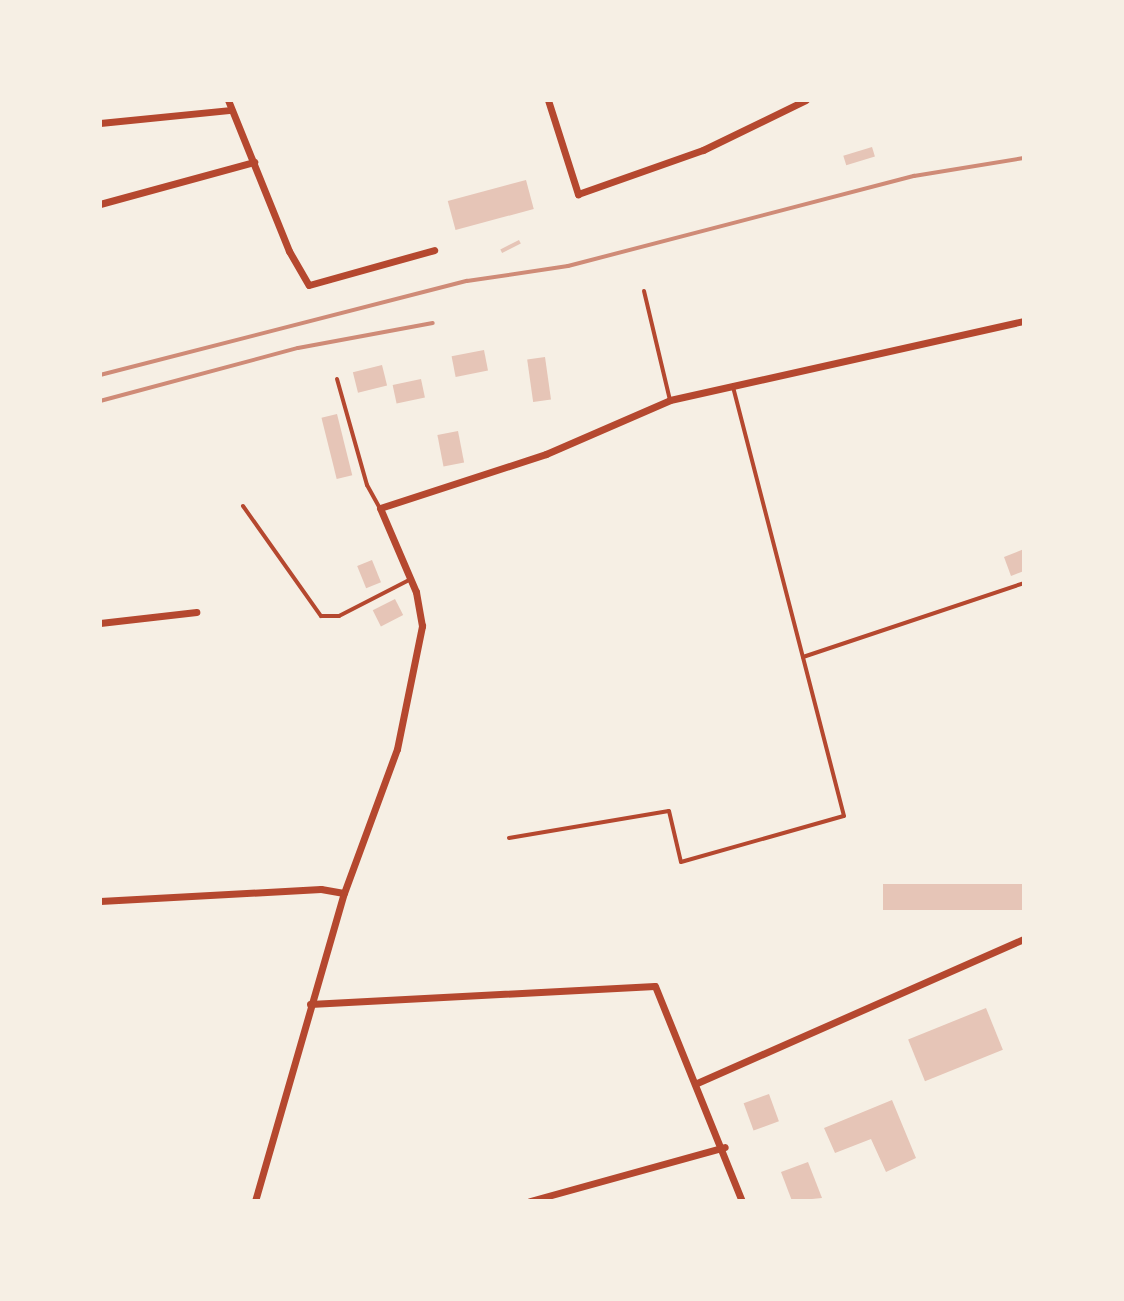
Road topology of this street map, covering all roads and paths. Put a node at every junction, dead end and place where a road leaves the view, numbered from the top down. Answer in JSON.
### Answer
{"nodes":[{"id":1,"x":228,"y":100,"type":"edge"},
{"id":2,"x":548,"y":100,"type":"edge"},
{"id":3,"x":806,"y":100,"type":"edge"},
{"id":4,"x":231,"y":110,"type":"junction"},
{"id":5,"x":100,"y":123,"type":"edge"},
{"id":6,"x":254,"y":162,"type":"junction"},
{"id":7,"x":100,"y":204,"type":"edge"},
{"id":8,"x":434,"y":250,"type":"dead end"},
{"id":9,"x":644,"y":291,"type":"dead end"},
{"id":10,"x":1024,"y":321,"type":"edge"},
{"id":11,"x":337,"y":379,"type":"dead end"},
{"id":12,"x":733,"y":386,"type":"junction"},
{"id":13,"x":670,"y":400,"type":"junction"},
{"id":14,"x":243,"y":506,"type":"dead end"},
{"id":15,"x":380,"y":508,"type":"junction"},
{"id":16,"x":411,"y":579,"type":"junction"},
{"id":17,"x":1024,"y":583,"type":"edge"},
{"id":18,"x":196,"y":612,"type":"dead end"},
{"id":19,"x":100,"y":623,"type":"edge"},
{"id":20,"x":803,"y":657,"type":"junction"},
{"id":21,"x":509,"y":838,"type":"dead end"},
{"id":22,"x":344,"y":893,"type":"junction"},
{"id":23,"x":100,"y":901,"type":"edge"},
{"id":24,"x":1024,"y":939,"type":"edge"},
{"id":25,"x":310,"y":1004,"type":"junction"},
{"id":26,"x":697,"y":1083,"type":"junction"},
{"id":27,"x":725,"y":1147,"type":"junction"},
{"id":28,"x":255,"y":1201,"type":"edge"},
{"id":29,"x":530,"y":1201,"type":"edge"},
{"id":30,"x":742,"y":1201,"type":"edge"}],
"edges":[{"from":1,"to":4,"type":"street"},
{"from":2,"to":3,"type":"street"},
{"from":4,"to":5,"type":"street"},
{"from":4,"to":6,"type":"street"},
{"from":6,"to":7,"type":"street"},
{"from":6,"to":8,"type":"street"},
{"from":9,"to":13,"type":"lane"},
{"from":10,"to":12,"type":"street"},
{"from":11,"to":15,"type":"lane"},
{"from":12,"to":13,"type":"street"},
{"from":12,"to":20,"type":"lane"},
{"from":13,"to":15,"type":"street"},
{"from":14,"to":16,"type":"lane"},
{"from":15,"to":16,"type":"street"},
{"from":16,"to":22,"type":"street"},
{"from":17,"to":20,"type":"lane"},
{"from":18,"to":19,"type":"street"},
{"from":20,"to":21,"type":"lane"},
{"from":22,"to":23,"type":"street"},
{"from":22,"to":25,"type":"street"},
{"from":24,"to":26,"type":"street"},
{"from":25,"to":26,"type":"street"},
{"from":25,"to":28,"type":"street"},
{"from":26,"to":27,"type":"street"},
{"from":27,"to":29,"type":"street"},
{"from":27,"to":30,"type":"street"}]}
